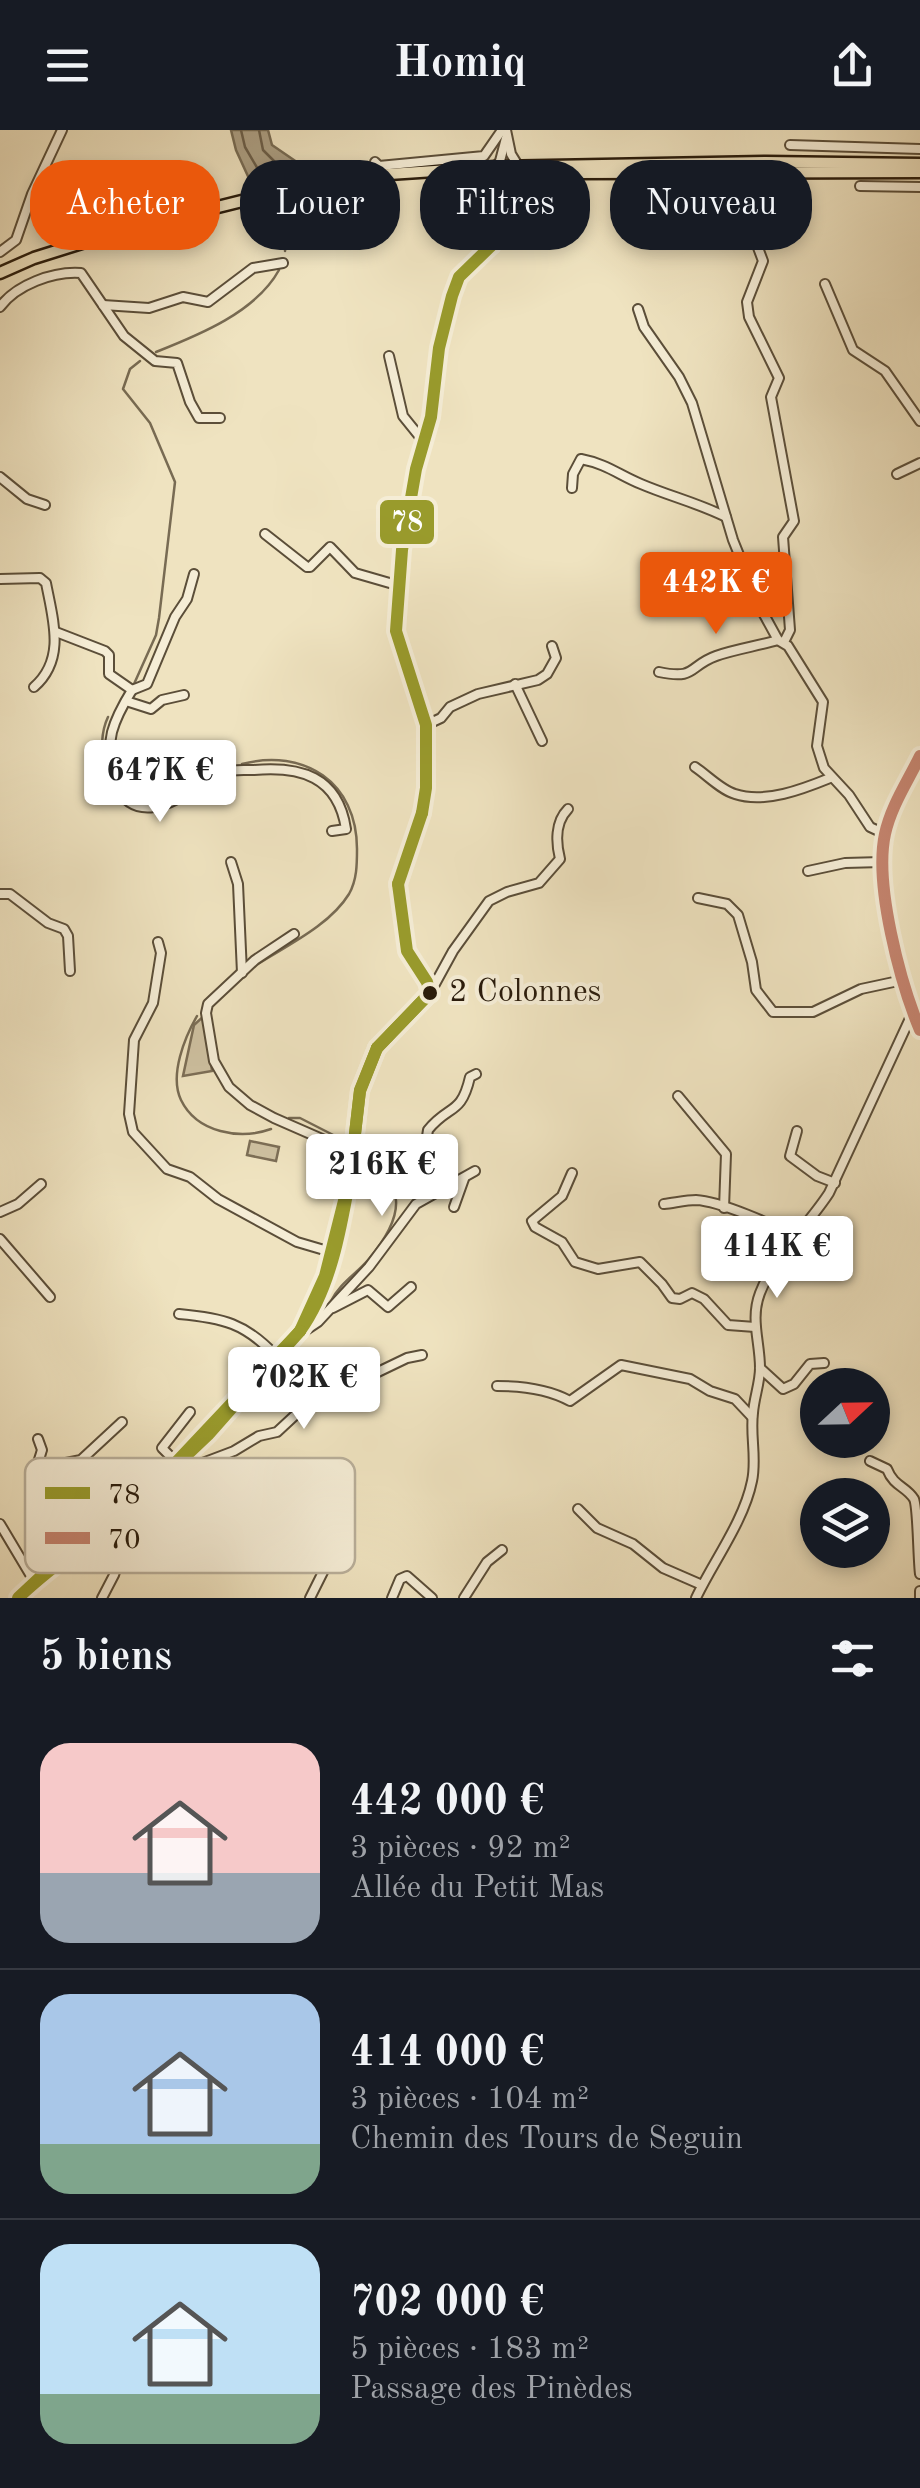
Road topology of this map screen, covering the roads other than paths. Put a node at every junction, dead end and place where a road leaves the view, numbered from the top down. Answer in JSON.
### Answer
{"nodes":[{"id":1,"x":62,"y":130,"type":"edge"},
{"id":2,"x":505,"y":131,"type":"edge"},
{"id":3,"x":790,"y":145,"type":"dead end"},
{"id":4,"x":920,"y":149,"type":"edge"},
{"id":5,"x":500,"y":160,"type":"edge"},
{"id":6,"x":514,"y":160,"type":"edge"},
{"id":7,"x":400,"y":164,"type":"edge"},
{"id":8,"x":920,"y":164,"type":"edge"},
{"id":9,"x":590,"y":168,"type":"edge"},
{"id":10,"x":590,"y":170,"type":"edge"},
{"id":11,"x":920,"y":172,"type":"edge"},
{"id":12,"x":420,"y":176,"type":"edge"},
{"id":13,"x":860,"y":186,"type":"dead end"},
{"id":14,"x":920,"y":187,"type":"edge"},
{"id":15,"x":487,"y":250,"type":"edge"},
{"id":16,"x":759,"y":250,"type":"edge"},
{"id":17,"x":0,"y":252,"type":"edge"},
{"id":18,"x":282,"y":263,"type":"dead end"},
{"id":19,"x":0,"y":276,"type":"edge"},
{"id":20,"x":825,"y":284,"type":"dead end"},
{"id":21,"x":103,"y":305,"type":"junction"},
{"id":22,"x":0,"y":307,"type":"edge"},
{"id":23,"x":638,"y":309,"type":"dead end"},
{"id":24,"x":389,"y":356,"type":"dead end"},
{"id":25,"x":220,"y":418,"type":"dead end"},
{"id":26,"x":920,"y":421,"type":"edge"},
{"id":27,"x":424,"y":442,"type":"junction"},
{"id":28,"x":920,"y":462,"type":"edge"},
{"id":29,"x":897,"y":474,"type":"dead end"},
{"id":30,"x":0,"y":476,"type":"edge"},
{"id":31,"x":572,"y":488,"type":"dead end"},
{"id":32,"x":45,"y":505,"type":"dead end"},
{"id":33,"x":726,"y":517,"type":"junction"},
{"id":34,"x":265,"y":534,"type":"dead end"},
{"id":35,"x":194,"y":574,"type":"dead end"},
{"id":36,"x":0,"y":579,"type":"edge"},
{"id":37,"x":400,"y":586,"type":"junction"},
{"id":38,"x":56,"y":632,"type":"junction"},
{"id":39,"x":781,"y":641,"type":"junction"},
{"id":40,"x":552,"y":646,"type":"dead end"},
{"id":41,"x":659,"y":672,"type":"dead end"},
{"id":42,"x":514,"y":684,"type":"junction"},
{"id":43,"x":34,"y":687,"type":"dead end"},
{"id":44,"x":130,"y":688,"type":"junction"},
{"id":45,"x":184,"y":695,"type":"dead end"},
{"id":46,"x":126,"y":701,"type":"junction"},
{"id":47,"x":426,"y":725,"type":"junction"},
{"id":48,"x":542,"y":741,"type":"dead end"},
{"id":49,"x":920,"y":756,"type":"edge"},
{"id":50,"x":695,"y":767,"type":"dead end"},
{"id":51,"x":830,"y":778,"type":"junction"},
{"id":52,"x":568,"y":809,"type":"dead end"},
{"id":53,"x":332,"y":830,"type":"dead end"},
{"id":54,"x":884,"y":834,"type":"junction"},
{"id":55,"x":231,"y":862,"type":"dead end"},
{"id":56,"x":882,"y":862,"type":"junction"},
{"id":57,"x":808,"y":871,"type":"dead end"},
{"id":58,"x":0,"y":894,"type":"edge"},
{"id":59,"x":698,"y":898,"type":"dead end"},
{"id":60,"x":294,"y":934,"type":"dead end"},
{"id":61,"x":158,"y":942,"type":"dead end"},
{"id":62,"x":70,"y":970,"type":"dead end"},
{"id":63,"x":242,"y":974,"type":"junction"},
{"id":64,"x":903,"y":980,"type":"junction"},
{"id":65,"x":430,"y":993,"type":"junction"},
{"id":66,"x":912,"y":1014,"type":"junction"},
{"id":67,"x":920,"y":1030,"type":"edge"},
{"id":68,"x":476,"y":1074,"type":"dead end"},
{"id":69,"x":678,"y":1096,"type":"dead end"},
{"id":70,"x":796,"y":1131,"type":"dead end"},
{"id":71,"x":354,"y":1152,"type":"junction"},
{"id":72,"x":475,"y":1171,"type":"dead end"},
{"id":73,"x":572,"y":1173,"type":"dead end"},
{"id":74,"x":464,"y":1180,"type":"junction"},
{"id":75,"x":41,"y":1184,"type":"dead end"},
{"id":76,"x":834,"y":1184,"type":"junction"},
{"id":77,"x":423,"y":1197,"type":"junction"},
{"id":78,"x":664,"y":1204,"type":"dead end"},
{"id":79,"x":454,"y":1207,"type":"dead end"},
{"id":80,"x":724,"y":1208,"type":"junction"},
{"id":81,"x":0,"y":1212,"type":"edge"},
{"id":82,"x":795,"y":1238,"type":"junction"},
{"id":83,"x":0,"y":1239,"type":"edge"},
{"id":84,"x":331,"y":1252,"type":"junction"},
{"id":85,"x":410,"y":1288,"type":"dead end"},
{"id":86,"x":50,"y":1297,"type":"dead end"},
{"id":87,"x":327,"y":1311,"type":"junction"},
{"id":88,"x":179,"y":1314,"type":"dead end"},
{"id":89,"x":311,"y":1315,"type":"junction"},
{"id":90,"x":755,"y":1327,"type":"junction"},
{"id":91,"x":298,"y":1334,"type":"junction"},
{"id":92,"x":422,"y":1355,"type":"dead end"},
{"id":93,"x":276,"y":1356,"type":"junction"},
{"id":94,"x":824,"y":1364,"type":"dead end"},
{"id":95,"x":760,"y":1368,"type":"junction"},
{"id":96,"x":497,"y":1386,"type":"dead end"},
{"id":97,"x":190,"y":1412,"type":"dead end"},
{"id":98,"x":752,"y":1417,"type":"junction"},
{"id":99,"x":122,"y":1422,"type":"dead end"},
{"id":100,"x":38,"y":1440,"type":"dead end"},
{"id":101,"x":39,"y":1458,"type":"edge"},
{"id":102,"x":83,"y":1458,"type":"edge"},
{"id":103,"x":171,"y":1458,"type":"edge"},
{"id":104,"x":185,"y":1458,"type":"edge"},
{"id":105,"x":216,"y":1458,"type":"edge"},
{"id":106,"x":870,"y":1462,"type":"dead end"},
{"id":107,"x":578,"y":1510,"type":"dead end"},
{"id":108,"x":0,"y":1524,"type":"edge"},
{"id":109,"x":502,"y":1550,"type":"dead end"},
{"id":110,"x":25,"y":1566,"type":"edge"},
{"id":111,"x":29,"y":1573,"type":"edge"},
{"id":112,"x":45,"y":1573,"type":"edge"},
{"id":113,"x":115,"y":1573,"type":"edge"},
{"id":114,"x":322,"y":1573,"type":"edge"},
{"id":115,"x":920,"y":1574,"type":"edge"},
{"id":116,"x":34,"y":1581,"type":"junction"},
{"id":117,"x":702,"y":1585,"type":"junction"},
{"id":118,"x":18,"y":1598,"type":"edge"},
{"id":119,"x":102,"y":1598,"type":"edge"},
{"id":120,"x":310,"y":1598,"type":"edge"},
{"id":121,"x":392,"y":1598,"type":"edge"},
{"id":122,"x":432,"y":1598,"type":"edge"},
{"id":123,"x":464,"y":1598,"type":"edge"},
{"id":124,"x":696,"y":1598,"type":"edge"}],
"edges":[{"from":1,"to":17,"type":"street"},
{"from":2,"to":5,"type":"street"},
{"from":2,"to":6,"type":"street"},
{"from":2,"to":7,"type":"street"},
{"from":3,"to":4,"type":"street"},
{"from":8,"to":9,"type":"main road"},
{"from":10,"to":11,"type":"main road"},
{"from":12,"to":19,"type":"main road"},
{"from":13,"to":14,"type":"street"},
{"from":15,"to":27,"type":"street"},
{"from":16,"to":39,"type":"street"},
{"from":18,"to":21,"type":"street"},
{"from":20,"to":26,"type":"street"},
{"from":21,"to":22,"type":"street"},
{"from":21,"to":25,"type":"street"},
{"from":23,"to":33,"type":"street"},
{"from":24,"to":27,"type":"street"},
{"from":27,"to":37,"type":"street"},
{"from":28,"to":29,"type":"street"},
{"from":30,"to":32,"type":"street"},
{"from":31,"to":33,"type":"street"},
{"from":33,"to":39,"type":"street"},
{"from":34,"to":37,"type":"street"},
{"from":35,"to":44,"type":"street"},
{"from":36,"to":38,"type":"street"},
{"from":37,"to":47,"type":"street"},
{"from":38,"to":43,"type":"street"},
{"from":38,"to":44,"type":"street"},
{"from":39,"to":41,"type":"street"},
{"from":39,"to":51,"type":"street"},
{"from":40,"to":42,"type":"street"},
{"from":42,"to":47,"type":"street"},
{"from":42,"to":48,"type":"street"},
{"from":44,"to":46,"type":"street"},
{"from":45,"to":46,"type":"street"},
{"from":46,"to":53,"type":"street"},
{"from":47,"to":65,"type":"street"},
{"from":49,"to":54,"type":"street"},
{"from":50,"to":51,"type":"street"},
{"from":51,"to":54,"type":"street"},
{"from":52,"to":65,"type":"street"},
{"from":54,"to":56,"type":"street"},
{"from":55,"to":63,"type":"street"},
{"from":56,"to":57,"type":"street"},
{"from":56,"to":64,"type":"street"},
{"from":58,"to":62,"type":"street"},
{"from":59,"to":64,"type":"street"},
{"from":60,"to":63,"type":"street"},
{"from":61,"to":84,"type":"street"},
{"from":63,"to":71,"type":"street"},
{"from":64,"to":66,"type":"street"},
{"from":65,"to":71,"type":"street"},
{"from":66,"to":67,"type":"street"},
{"from":66,"to":76,"type":"street"},
{"from":68,"to":77,"type":"street"},
{"from":69,"to":80,"type":"street"},
{"from":70,"to":76,"type":"street"},
{"from":71,"to":84,"type":"street"},
{"from":72,"to":74,"type":"street"},
{"from":73,"to":90,"type":"street"},
{"from":74,"to":77,"type":"street"},
{"from":74,"to":79,"type":"street"},
{"from":75,"to":81,"type":"street"},
{"from":76,"to":82,"type":"street"},
{"from":77,"to":87,"type":"street"},
{"from":78,"to":80,"type":"street"},
{"from":80,"to":82,"type":"street"},
{"from":82,"to":90,"type":"street"},
{"from":83,"to":86,"type":"street"},
{"from":84,"to":89,"type":"street"},
{"from":85,"to":87,"type":"street"},
{"from":87,"to":89,"type":"street"},
{"from":87,"to":91,"type":"street"},
{"from":88,"to":93,"type":"street"},
{"from":89,"to":91,"type":"street"},
{"from":90,"to":95,"type":"street"},
{"from":91,"to":93,"type":"street"},
{"from":92,"to":105,"type":"street"},
{"from":93,"to":104,"type":"street"},
{"from":94,"to":95,"type":"street"},
{"from":95,"to":98,"type":"street"},
{"from":96,"to":98,"type":"street"},
{"from":97,"to":103,"type":"street"},
{"from":98,"to":117,"type":"street"},
{"from":99,"to":102,"type":"street"},
{"from":100,"to":101,"type":"street"},
{"from":106,"to":115,"type":"street"},
{"from":107,"to":117,"type":"street"},
{"from":108,"to":110,"type":"street"},
{"from":109,"to":123,"type":"street"},
{"from":111,"to":116,"type":"street"},
{"from":112,"to":116,"type":"street"},
{"from":113,"to":119,"type":"street"},
{"from":114,"to":120,"type":"street"},
{"from":116,"to":118,"type":"street"},
{"from":117,"to":124,"type":"street"},
{"from":121,"to":122,"type":"street"}]}
